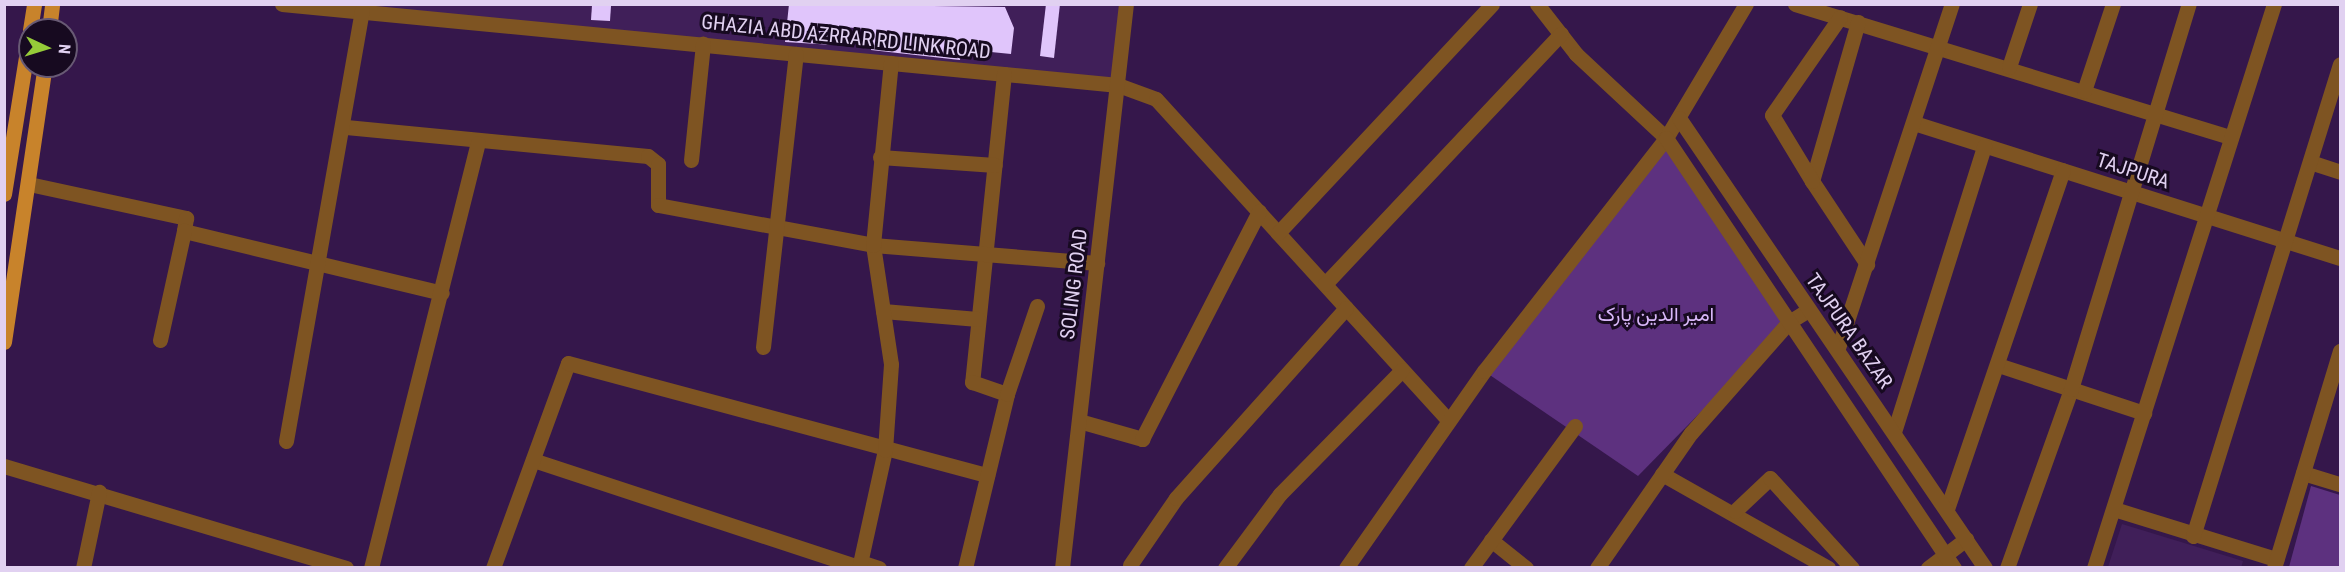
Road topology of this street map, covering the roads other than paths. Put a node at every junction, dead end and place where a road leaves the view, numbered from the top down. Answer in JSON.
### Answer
{"nodes":[{"id":1,"x":282,"y":4,"type":"edge"},
{"id":2,"x":1126,"y":4,"type":"edge"},
{"id":3,"x":1492,"y":4,"type":"edge"},
{"id":4,"x":1538,"y":4,"type":"edge"},
{"id":5,"x":1746,"y":4,"type":"edge"},
{"id":6,"x":1796,"y":4,"type":"edge"},
{"id":7,"x":1952,"y":4,"type":"edge"},
{"id":8,"x":2030,"y":4,"type":"edge"},
{"id":9,"x":2113,"y":4,"type":"edge"},
{"id":10,"x":2189,"y":4,"type":"edge"},
{"id":11,"x":2274,"y":4,"type":"edge"},
{"id":12,"x":362,"y":11,"type":"junction"},
{"id":13,"x":1840,"y":17,"type":"junction"},
{"id":14,"x":1858,"y":22,"type":"junction"},
{"id":15,"x":1561,"y":34,"type":"junction"},
{"id":16,"x":1939,"y":44,"type":"junction"},
{"id":17,"x":703,"y":45,"type":"junction"},
{"id":18,"x":796,"y":54,"type":"junction"},
{"id":19,"x":891,"y":63,"type":"junction"},
{"id":20,"x":2340,"y":64,"type":"edge"},
{"id":21,"x":2009,"y":67,"type":"junction"},
{"id":22,"x":1004,"y":74,"type":"junction"},
{"id":23,"x":23,"y":78,"type":"edge"},
{"id":24,"x":43,"y":78,"type":"edge"},
{"id":25,"x":1118,"y":85,"type":"junction"},
{"id":26,"x":2084,"y":90,"type":"junction"},
{"id":27,"x":2154,"y":113,"type":"junction"},
{"id":28,"x":1680,"y":118,"type":"junction"},
{"id":29,"x":1914,"y":123,"type":"junction"},
{"id":30,"x":346,"y":127,"type":"junction"},
{"id":31,"x":14,"y":137,"type":"junction"},
{"id":32,"x":2231,"y":137,"type":"junction"},
{"id":33,"x":1666,"y":138,"type":"junction"},
{"id":34,"x":35,"y":141,"type":"junction"},
{"id":35,"x":478,"y":143,"type":"junction"},
{"id":36,"x":1984,"y":146,"type":"junction"},
{"id":37,"x":880,"y":157,"type":"junction"},
{"id":38,"x":691,"y":160,"type":"dead end"},
{"id":39,"x":2310,"y":162,"type":"junction"},
{"id":40,"x":995,"y":165,"type":"junction"},
{"id":41,"x":2063,"y":170,"type":"junction"},
{"id":42,"x":2340,"y":172,"type":"edge"},
{"id":43,"x":1812,"y":181,"type":"junction"},
{"id":44,"x":29,"y":184,"type":"junction"},
{"id":45,"x":2130,"y":192,"type":"junction"},
{"id":46,"x":4,"y":194,"type":"edge"},
{"id":47,"x":1259,"y":212,"type":"junction"},
{"id":48,"x":2206,"y":216,"type":"junction"},
{"id":49,"x":778,"y":228,"type":"junction"},
{"id":50,"x":184,"y":231,"type":"junction"},
{"id":51,"x":1278,"y":232,"type":"junction"},
{"id":52,"x":2289,"y":242,"type":"junction"},
{"id":53,"x":873,"y":245,"type":"junction"},
{"id":54,"x":986,"y":254,"type":"junction"},
{"id":55,"x":2340,"y":258,"type":"edge"},
{"id":56,"x":1097,"y":263,"type":"junction"},
{"id":57,"x":319,"y":264,"type":"junction"},
{"id":58,"x":1868,"y":264,"type":"junction"},
{"id":59,"x":1325,"y":284,"type":"junction"},
{"id":60,"x":442,"y":292,"type":"junction"},
{"id":61,"x":1037,"y":306,"type":"dead end"},
{"id":62,"x":1346,"y":308,"type":"junction"},
{"id":63,"x":1808,"y":310,"type":"junction"},
{"id":64,"x":883,"y":311,"type":"junction"},
{"id":65,"x":978,"y":319,"type":"junction"},
{"id":66,"x":1789,"y":322,"type":"junction"},
{"id":67,"x":160,"y":340,"type":"dead end"},
{"id":68,"x":4,"y":342,"type":"edge"},
{"id":69,"x":763,"y":347,"type":"dead end"},
{"id":70,"x":1838,"y":348,"type":"junction"},
{"id":71,"x":2340,"y":351,"type":"edge"},
{"id":72,"x":1998,"y":365,"type":"junction"},
{"id":73,"x":1402,"y":370,"type":"junction"},
{"id":74,"x":2071,"y":389,"type":"junction"},
{"id":75,"x":1007,"y":394,"type":"junction"},
{"id":76,"x":2144,"y":413,"type":"junction"},
{"id":77,"x":1079,"y":421,"type":"junction"},
{"id":78,"x":1449,"y":421,"type":"junction"},
{"id":79,"x":1575,"y":426,"type":"dead end"},
{"id":80,"x":1894,"y":432,"type":"junction"},
{"id":81,"x":286,"y":441,"type":"dead end"},
{"id":82,"x":885,"y":450,"type":"junction"},
{"id":83,"x":533,"y":460,"type":"junction"},
{"id":84,"x":4,"y":466,"type":"edge"},
{"id":85,"x":2303,"y":473,"type":"junction"},
{"id":86,"x":1662,"y":474,"type":"junction"},
{"id":87,"x":987,"y":475,"type":"junction"},
{"id":88,"x":2340,"y":484,"type":"edge"},
{"id":89,"x":99,"y":492,"type":"junction"},
{"id":90,"x":1947,"y":509,"type":"junction"},
{"id":91,"x":2114,"y":509,"type":"junction"},
{"id":92,"x":1735,"y":511,"type":"junction"},
{"id":93,"x":2193,"y":536,"type":"junction"},
{"id":94,"x":1966,"y":539,"type":"junction"},
{"id":95,"x":1491,"y":540,"type":"junction"},
{"id":96,"x":1944,"y":555,"type":"junction"},
{"id":97,"x":2275,"y":563,"type":"edge"},
{"id":98,"x":1130,"y":565,"type":"dead end"},
{"id":99,"x":498,"y":566,"type":"edge"},
{"id":100,"x":859,"y":566,"type":"edge"},
{"id":101,"x":82,"y":567,"type":"edge"},
{"id":102,"x":346,"y":567,"type":"edge"},
{"id":103,"x":371,"y":567,"type":"edge"},
{"id":104,"x":879,"y":567,"type":"edge"},
{"id":105,"x":965,"y":567,"type":"edge"},
{"id":106,"x":1062,"y":567,"type":"edge"},
{"id":107,"x":1225,"y":567,"type":"edge"},
{"id":108,"x":1346,"y":567,"type":"edge"},
{"id":109,"x":1471,"y":567,"type":"edge"},
{"id":110,"x":1526,"y":567,"type":"edge"},
{"id":111,"x":1597,"y":567,"type":"edge"},
{"id":112,"x":1828,"y":567,"type":"edge"},
{"id":113,"x":1852,"y":567,"type":"edge"},
{"id":114,"x":1928,"y":567,"type":"edge"},
{"id":115,"x":1953,"y":567,"type":"edge"},
{"id":116,"x":1985,"y":567,"type":"edge"},
{"id":117,"x":2007,"y":567,"type":"edge"},
{"id":118,"x":2094,"y":567,"type":"edge"}],
"edges":[{"from":1,"to":12,"type":"street","name":"GHAZIA ABD AZRRAR RD LINK ROAD"},
{"from":2,"to":25,"type":"street","name":"SOLING ROAD"},
{"from":3,"to":51,"type":"street"},
{"from":4,"to":15,"type":"street"},
{"from":5,"to":28,"type":"street"},
{"from":6,"to":13,"type":"street"},
{"from":7,"to":16,"type":"street"},
{"from":8,"to":21,"type":"street"},
{"from":9,"to":26,"type":"street"},
{"from":10,"to":27,"type":"street"},
{"from":11,"to":32,"type":"street"},
{"from":12,"to":17,"type":"street","name":"GHAZIA ABD AZRRAR RD LINK ROAD"},
{"from":12,"to":30,"type":"street"},
{"from":13,"to":14,"type":"street"},
{"from":13,"to":43,"type":"street"},
{"from":14,"to":16,"type":"street"},
{"from":14,"to":43,"type":"street"},
{"from":15,"to":33,"type":"street"},
{"from":15,"to":59,"type":"street"},
{"from":16,"to":21,"type":"street"},
{"from":16,"to":29,"type":"street"},
{"from":17,"to":18,"type":"street","name":"GHAZIA ABD AZRRAR RD LINK ROAD"},
{"from":17,"to":38,"type":"street"},
{"from":18,"to":19,"type":"street","name":"GHAZIA ABD AZRRAR RD LINK ROAD"},
{"from":18,"to":49,"type":"street"},
{"from":19,"to":22,"type":"street","name":"GHAZIA ABD AZRRAR RD LINK ROAD"},
{"from":19,"to":37,"type":"street"},
{"from":20,"to":39,"type":"street"},
{"from":21,"to":26,"type":"street"},
{"from":22,"to":25,"type":"street","name":"GHAZIA ABD AZRRAR RD LINK ROAD"},
{"from":22,"to":40,"type":"street"},
{"from":23,"to":31,"type":"main road"},
{"from":24,"to":34,"type":"main road"},
{"from":25,"to":47,"type":"street","name":"GHAZIA ABD AZRRAR RD LINK ROAD"},
{"from":25,"to":56,"type":"street","name":"SOLING ROAD"},
{"from":26,"to":27,"type":"street"},
{"from":27,"to":32,"type":"street"},
{"from":27,"to":45,"type":"street"},
{"from":28,"to":33,"type":"street"},
{"from":28,"to":63,"type":"street","name":"TAJPURA BAZAR"},
{"from":29,"to":36,"type":"street","name":"TAJPURA"},
{"from":29,"to":58,"type":"street"},
{"from":30,"to":35,"type":"street"},
{"from":30,"to":57,"type":"street"},
{"from":31,"to":34,"type":"main road"},
{"from":31,"to":46,"type":"main road"},
{"from":32,"to":48,"type":"street"},
{"from":33,"to":66,"type":"street"},
{"from":33,"to":78,"type":"street"},
{"from":34,"to":44,"type":"main road"},
{"from":35,"to":49,"type":"street"},
{"from":35,"to":60,"type":"street"},
{"from":36,"to":41,"type":"street","name":"TAJPURA"},
{"from":36,"to":80,"type":"street"},
{"from":37,"to":40,"type":"street"},
{"from":37,"to":53,"type":"street"},
{"from":39,"to":42,"type":"street"},
{"from":39,"to":52,"type":"street"},
{"from":40,"to":54,"type":"street"},
{"from":41,"to":45,"type":"street","name":"TAJPURA"},
{"from":41,"to":72,"type":"street"},
{"from":43,"to":58,"type":"street"},
{"from":44,"to":50,"type":"street"},
{"from":44,"to":68,"type":"main road"},
{"from":45,"to":48,"type":"street","name":"TAJPURA"},
{"from":45,"to":74,"type":"street"},
{"from":47,"to":51,"type":"street","name":"GHAZIA ABD AZRRAR RD LINK ROAD"},
{"from":47,"to":77,"type":"street"},
{"from":48,"to":52,"type":"street","name":"TAJPURA"},
{"from":48,"to":76,"type":"street"},
{"from":49,"to":53,"type":"street"},
{"from":49,"to":69,"type":"street"},
{"from":50,"to":57,"type":"street"},
{"from":50,"to":67,"type":"street"},
{"from":51,"to":59,"type":"street","name":"GHAZIA ABD AZRRAR RD LINK ROAD"},
{"from":52,"to":55,"type":"street","name":"TAJPURA"},
{"from":52,"to":93,"type":"street"},
{"from":53,"to":54,"type":"street"},
{"from":53,"to":64,"type":"street"},
{"from":54,"to":56,"type":"street"},
{"from":54,"to":65,"type":"street"},
{"from":56,"to":77,"type":"street","name":"SOLING ROAD"},
{"from":57,"to":60,"type":"street"},
{"from":57,"to":81,"type":"street"},
{"from":58,"to":70,"type":"street"},
{"from":59,"to":62,"type":"street","name":"GHAZIA ABD AZRRAR RD LINK ROAD"},
{"from":60,"to":103,"type":"street"},
{"from":61,"to":75,"type":"street"},
{"from":62,"to":73,"type":"street","name":"GHAZIA ABD AZRRAR RD LINK ROAD"},
{"from":62,"to":98,"type":"street"},
{"from":63,"to":66,"type":"street"},
{"from":63,"to":70,"type":"street","name":"TAJPURA BAZAR"},
{"from":64,"to":65,"type":"street"},
{"from":64,"to":82,"type":"street"},
{"from":65,"to":75,"type":"street"},
{"from":66,"to":86,"type":"street"},
{"from":66,"to":96,"type":"street"},
{"from":70,"to":80,"type":"street","name":"TAJPURA BAZAR"},
{"from":71,"to":85,"type":"street"},
{"from":72,"to":74,"type":"street"},
{"from":72,"to":90,"type":"street"},
{"from":73,"to":78,"type":"street","name":"GHAZIA ABD AZRRAR RD LINK ROAD"},
{"from":73,"to":107,"type":"street"},
{"from":74,"to":76,"type":"street"},
{"from":74,"to":117,"type":"street"},
{"from":75,"to":87,"type":"street"},
{"from":76,"to":91,"type":"street"},
{"from":77,"to":106,"type":"street","name":"SOLING ROAD"},
{"from":78,"to":108,"type":"street"},
{"from":79,"to":95,"type":"street"},
{"from":80,"to":90,"type":"street","name":"TAJPURA BAZAR"},
{"from":82,"to":83,"type":"street"},
{"from":82,"to":87,"type":"street"},
{"from":82,"to":100,"type":"street"},
{"from":83,"to":99,"type":"street"},
{"from":83,"to":100,"type":"street"},
{"from":84,"to":89,"type":"street"},
{"from":85,"to":88,"type":"street"},
{"from":85,"to":97,"type":"street"},
{"from":86,"to":92,"type":"street"},
{"from":86,"to":111,"type":"street"},
{"from":87,"to":105,"type":"street"},
{"from":89,"to":101,"type":"street"},
{"from":89,"to":102,"type":"street"},
{"from":90,"to":94,"type":"street","name":"TAJPURA BAZAR"},
{"from":91,"to":93,"type":"street"},
{"from":91,"to":118,"type":"street"},
{"from":92,"to":112,"type":"street"},
{"from":92,"to":113,"type":"street"},
{"from":93,"to":97,"type":"street"},
{"from":94,"to":96,"type":"street"},
{"from":94,"to":116,"type":"street","name":"TAJPURA BAZAR"},
{"from":95,"to":109,"type":"street"},
{"from":95,"to":110,"type":"street"},
{"from":96,"to":114,"type":"street"},
{"from":96,"to":115,"type":"street"},
{"from":100,"to":104,"type":"street"}]}
